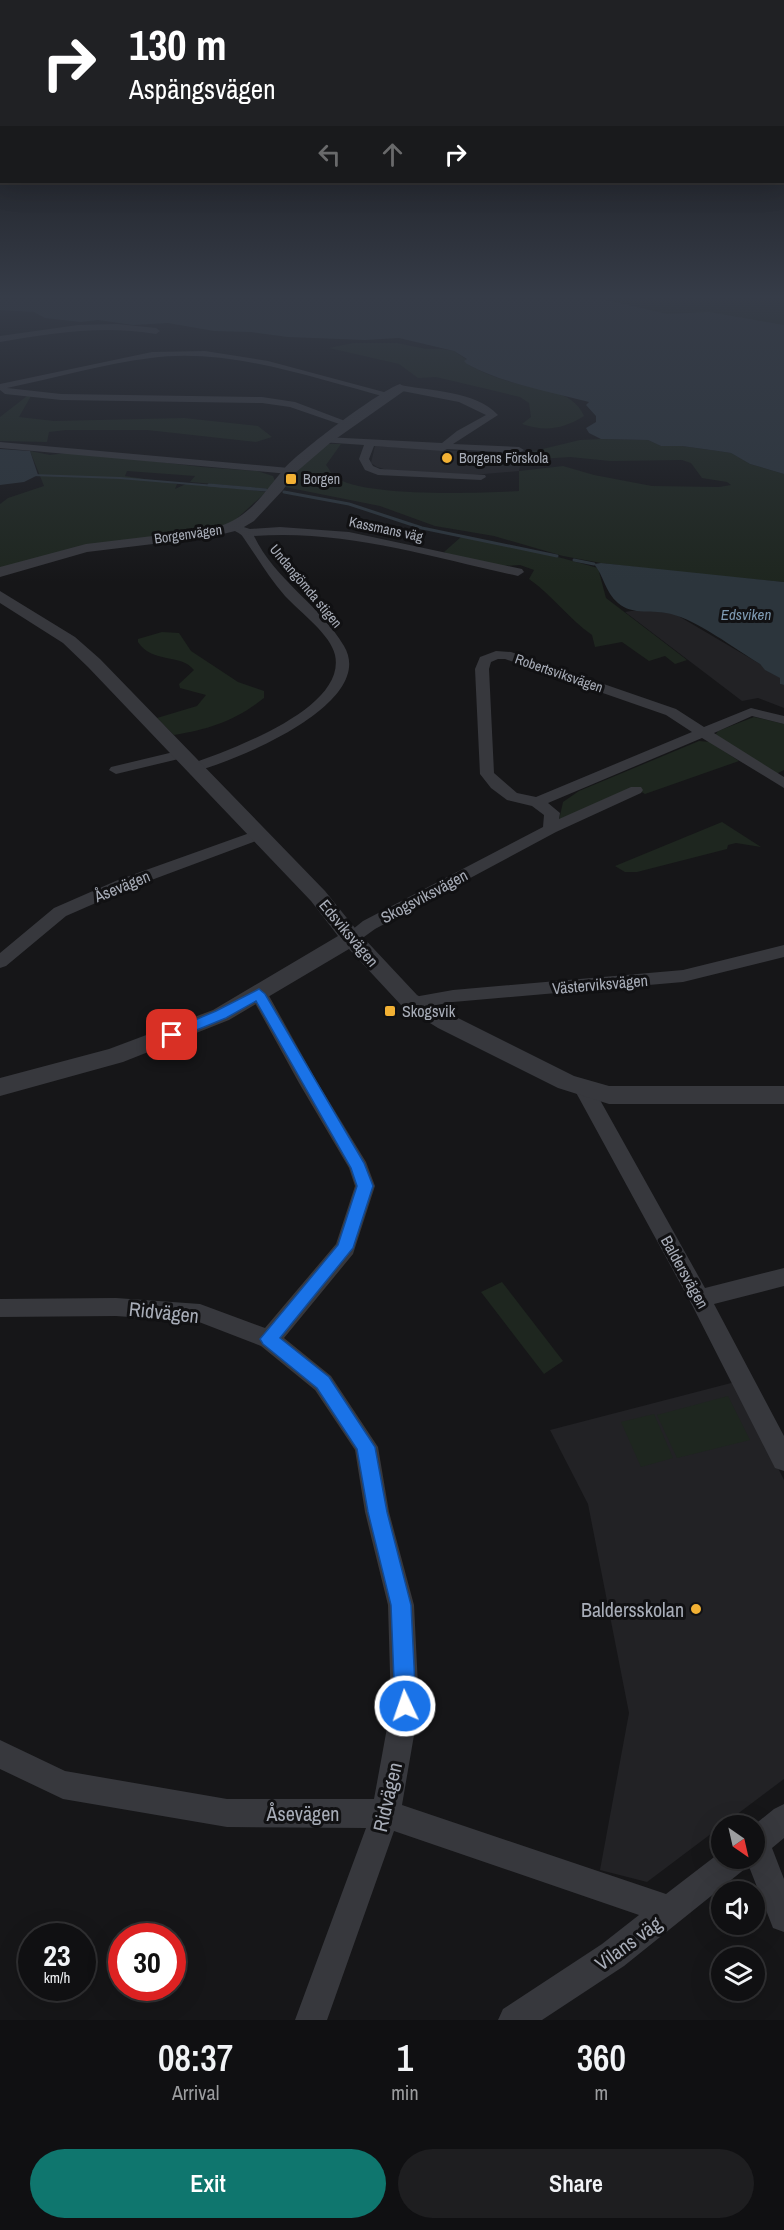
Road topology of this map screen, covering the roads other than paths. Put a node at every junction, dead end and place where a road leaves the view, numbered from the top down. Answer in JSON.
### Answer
{"nodes":[{"id":1,"x":29,"y":393,"type":"edge"},
{"id":2,"x":393,"y":393,"type":"edge"},
{"id":3,"x":403,"y":393,"type":"edge"},
{"id":4,"x":348,"y":424,"type":"junction"},
{"id":5,"x":325,"y":440,"type":"junction"},
{"id":6,"x":370,"y":444,"type":"junction"},
{"id":7,"x":0,"y":445,"type":"edge"},
{"id":8,"x":443,"y":448,"type":"junction"},
{"id":9,"x":519,"y":450,"type":"dead end"},
{"id":10,"x":289,"y":471,"type":"junction"},
{"id":11,"x":481,"y":477,"type":"dead end"},
{"id":12,"x":241,"y":530,"type":"junction"},
{"id":13,"x":0,"y":572,"type":"edge"},
{"id":14,"x":519,"y":572,"type":"dead end"},
{"id":15,"x":0,"y":596,"type":"edge"},
{"id":16,"x":784,"y":720,"type":"edge"},
{"id":17,"x":703,"y":733,"type":"junction"},
{"id":18,"x":189,"y":761,"type":"junction"},
{"id":19,"x":116,"y":770,"type":"dead end"},
{"id":20,"x":784,"y":784,"type":"edge"},
{"id":21,"x":636,"y":790,"type":"dead end"},
{"id":22,"x":537,"y":802,"type":"junction"},
{"id":23,"x":551,"y":829,"type":"junction"},
{"id":24,"x":258,"y":835,"type":"junction"},
{"id":25,"x":351,"y":938,"type":"junction"},
{"id":26,"x":784,"y":951,"type":"edge"},
{"id":27,"x":0,"y":962,"type":"edge"},
{"id":28,"x":259,"y":994,"type":"junction"},
{"id":29,"x":414,"y":1003,"type":"junction"},
{"id":30,"x":0,"y":1087,"type":"edge"},
{"id":31,"x":583,"y":1087,"type":"junction"},
{"id":32,"x":784,"y":1095,"type":"edge"},
{"id":33,"x":784,"y":1277,"type":"edge"},
{"id":34,"x":700,"y":1299,"type":"junction"},
{"id":35,"x":0,"y":1308,"type":"edge"},
{"id":36,"x":269,"y":1339,"type":"junction"},
{"id":37,"x":784,"y":1460,"type":"edge"},
{"id":38,"x":0,"y":1754,"type":"edge"},
{"id":39,"x":386,"y":1814,"type":"junction"},
{"id":40,"x":784,"y":1819,"type":"edge"},
{"id":41,"x":765,"y":1835,"type":"edge"},
{"id":42,"x":723,"y":1869,"type":"edge"},
{"id":43,"x":765,"y":1869,"type":"edge"},
{"id":44,"x":671,"y":1911,"type":"junction"},
{"id":45,"x":784,"y":1917,"type":"edge"},
{"id":46,"x":311,"y":2020,"type":"edge"},
{"id":47,"x":514,"y":2020,"type":"edge"}],
"edges":[{"from":1,"to":4,"type":"street"},
{"from":2,"to":4,"type":"street","name":"Borgenvägen"},
{"from":3,"to":8,"type":"street"},
{"from":4,"to":5,"type":"street","name":"Borgenvägen"},
{"from":5,"to":6,"type":"street"},
{"from":5,"to":10,"type":"street","name":"Borgenvägen"},
{"from":6,"to":8,"type":"street"},
{"from":6,"to":11,"type":"street"},
{"from":7,"to":10,"type":"street"},
{"from":8,"to":9,"type":"street"},
{"from":10,"to":12,"type":"street","name":"Borgenvägen"},
{"from":12,"to":13,"type":"street","name":"Borgenvägen"},
{"from":12,"to":14,"type":"street","name":"Kassmans väg"},
{"from":12,"to":18,"type":"street","name":"Undangömda stigen"},
{"from":15,"to":18,"type":"street","name":"Edsviksvägen"},
{"from":16,"to":17,"type":"street"},
{"from":17,"to":20,"type":"street","name":"Robertsviksvägen"},
{"from":17,"to":22,"type":"street"},
{"from":17,"to":22,"type":"street","name":"Robertsviksvägen"},
{"from":18,"to":19,"type":"street","name":"Undangömda stigen"},
{"from":18,"to":24,"type":"street","name":"Edsviksvägen"},
{"from":21,"to":23,"type":"street","name":"Skogsviksvägen"},
{"from":22,"to":23,"type":"street"},
{"from":23,"to":25,"type":"street","name":"Skogsviksvägen"},
{"from":24,"to":25,"type":"street","name":"Edsviksvägen"},
{"from":24,"to":27,"type":"street","name":"Åsevägen"},
{"from":25,"to":28,"type":"street","name":"Skogsviksvägen"},
{"from":25,"to":29,"type":"street","name":"Edsviksvägen"},
{"from":26,"to":29,"type":"street","name":"Västerviksvägen"},
{"from":28,"to":30,"type":"street","name":"Skogsviksvägen"},
{"from":28,"to":36,"type":"street"},
{"from":29,"to":31,"type":"street","name":"Edsviksvägen"},
{"from":31,"to":32,"type":"street","name":"Edsviksvägen"},
{"from":31,"to":34,"type":"street","name":"Baldersvägen"},
{"from":33,"to":34,"type":"street"},
{"from":34,"to":37,"type":"street","name":"Baldersvägen"},
{"from":35,"to":36,"type":"street","name":"Ridvägen"},
{"from":36,"to":39,"type":"street","name":"Ridvägen"},
{"from":38,"to":39,"type":"street","name":"Åsevägen"},
{"from":39,"to":44,"type":"street","name":"Åsevägen"},
{"from":39,"to":46,"type":"street","name":"Ridvägen"},
{"from":40,"to":41,"type":"street"},
{"from":42,"to":44,"type":"street","name":"Vilans väg"},
{"from":43,"to":45,"type":"street"},
{"from":44,"to":47,"type":"street","name":"Vilans väg"}]}
